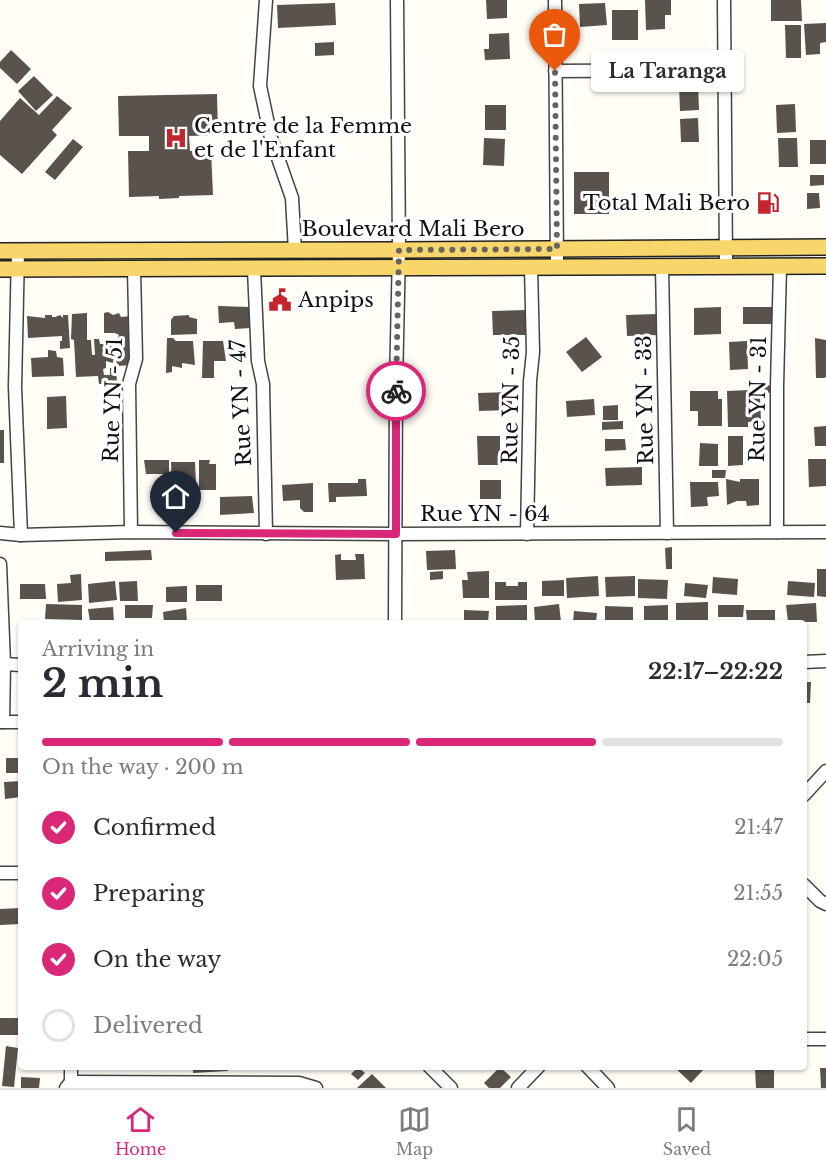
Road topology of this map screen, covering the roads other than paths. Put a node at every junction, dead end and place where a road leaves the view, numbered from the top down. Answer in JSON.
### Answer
{"nodes":[{"id":1,"x":266,"y":0,"type":"edge"},
{"id":2,"x":397,"y":0,"type":"edge"},
{"id":3,"x":555,"y":0,"type":"edge"},
{"id":4,"x":724,"y":0,"type":"edge"},
{"id":5,"x":724,"y":70,"type":"junction"},
{"id":6,"x":555,"y":71,"type":"junction"},
{"id":7,"x":726,"y":247,"type":"junction"},
{"id":8,"x":826,"y":247,"type":"edge"},
{"id":9,"x":557,"y":249,"type":"junction"},
{"id":10,"x":399,"y":250,"type":"junction"},
{"id":11,"x":0,"y":251,"type":"edge"},
{"id":12,"x":18,"y":251,"type":"junction"},
{"id":13,"x":295,"y":251,"type":"junction"},
{"id":14,"x":557,"y":266,"type":"junction"},
{"id":15,"x":662,"y":266,"type":"junction"},
{"id":16,"x":726,"y":266,"type":"junction"},
{"id":17,"x":780,"y":266,"type":"junction"},
{"id":18,"x":826,"y":266,"type":"edge"},
{"id":19,"x":531,"y":267,"type":"junction"},
{"id":20,"x":134,"y":268,"type":"junction"},
{"id":21,"x":399,"y":268,"type":"junction"},
{"id":22,"x":0,"y":269,"type":"edge"},
{"id":23,"x":19,"y":269,"type":"junction"},
{"id":24,"x":254,"y":269,"type":"junction"},
{"id":25,"x":0,"y":532,"type":"edge"},
{"id":26,"x":131,"y":532,"type":"junction"},
{"id":27,"x":777,"y":532,"type":"junction"},
{"id":28,"x":826,"y":532,"type":"edge"},
{"id":29,"x":667,"y":533,"type":"junction"},
{"id":30,"x":266,"y":534,"type":"junction"},
{"id":31,"x":396,"y":534,"type":"junction"},
{"id":32,"x":527,"y":534,"type":"junction"},
{"id":33,"x":21,"y":535,"type":"junction"},
{"id":34,"x":0,"y":564,"type":"edge"},
{"id":35,"x":395,"y":620,"type":"edge"},
{"id":36,"x":826,"y":661,"type":"edge"},
{"id":37,"x":807,"y":662,"type":"edge"},
{"id":38,"x":4,"y":664,"type":"junction"},
{"id":39,"x":18,"y":664,"type":"edge"},
{"id":40,"x":1,"y":722,"type":"edge"},
{"id":41,"x":18,"y":722,"type":"edge"},
{"id":42,"x":826,"y":771,"type":"edge"},
{"id":43,"x":807,"y":792,"type":"edge"},
{"id":44,"x":0,"y":873,"type":"edge"},
{"id":45,"x":18,"y":873,"type":"edge"},
{"id":46,"x":807,"y":888,"type":"edge"},
{"id":47,"x":826,"y":903,"type":"edge"},
{"id":48,"x":807,"y":1039,"type":"edge"},
{"id":49,"x":826,"y":1039,"type":"edge"},
{"id":50,"x":71,"y":1070,"type":"edge"},
{"id":51,"x":433,"y":1070,"type":"edge"},
{"id":52,"x":535,"y":1070,"type":"edge"},
{"id":53,"x":591,"y":1070,"type":"edge"},
{"id":54,"x":69,"y":1085,"type":"edge"},
{"id":55,"x":316,"y":1088,"type":"edge"},
{"id":56,"x":452,"y":1088,"type":"edge"},
{"id":57,"x":518,"y":1088,"type":"edge"},
{"id":58,"x":608,"y":1088,"type":"edge"}],
"edges":[{"from":1,"to":13,"type":"street"},
{"from":2,"to":10,"type":"street"},
{"from":3,"to":6,"type":"street"},
{"from":4,"to":5,"type":"street"},
{"from":5,"to":6,"type":"street"},
{"from":5,"to":7,"type":"street"},
{"from":6,"to":9,"type":"street"},
{"from":7,"to":8,"type":"main road","name":"Boulevard Mali Bero"},
{"from":7,"to":9,"type":"main road","name":"Boulevard Mali Bero"},
{"from":7,"to":16,"type":"street"},
{"from":9,"to":10,"type":"main road","name":"Boulevard Mali Bero"},
{"from":9,"to":14,"type":"street"},
{"from":10,"to":13,"type":"main road","name":"Boulevard Mali Bero"},
{"from":10,"to":21,"type":"street"},
{"from":11,"to":12,"type":"main road","name":"Boulevard Mali Bero"},
{"from":12,"to":13,"type":"main road","name":"Boulevard Mali Bero"},
{"from":12,"to":23,"type":"street"},
{"from":14,"to":15,"type":"main road","name":"Boulevard Mali Bero"},
{"from":14,"to":19,"type":"main road","name":"Boulevard Mali Bero"},
{"from":15,"to":16,"type":"main road","name":"Boulevard Mali Bero"},
{"from":15,"to":29,"type":"street","name":"Rue YN - 33"},
{"from":16,"to":17,"type":"main road","name":"Boulevard Mali Bero"},
{"from":17,"to":18,"type":"main road","name":"Boulevard Mali Bero"},
{"from":17,"to":27,"type":"street","name":"Rue YN - 31"},
{"from":19,"to":21,"type":"main road","name":"Boulevard Mali Bero"},
{"from":19,"to":32,"type":"street","name":"Rue YN - 35"},
{"from":20,"to":23,"type":"main road","name":"Boulevard Mali Bero"},
{"from":20,"to":24,"type":"main road","name":"Boulevard Mali Bero"},
{"from":20,"to":26,"type":"street","name":"Rue YN - 51"},
{"from":21,"to":24,"type":"main road","name":"Boulevard Mali Bero"},
{"from":21,"to":31,"type":"street"},
{"from":22,"to":23,"type":"main road","name":"Boulevard Mali Bero"},
{"from":23,"to":33,"type":"street"},
{"from":24,"to":30,"type":"street","name":"Rue YN - 47"},
{"from":25,"to":33,"type":"street","name":"Rue YN - 64"},
{"from":26,"to":30,"type":"street","name":"Rue YN - 64"},
{"from":26,"to":33,"type":"street","name":"Rue YN - 64"},
{"from":27,"to":28,"type":"street","name":"Rue YN - 64"},
{"from":27,"to":29,"type":"street","name":"Rue YN - 64"},
{"from":29,"to":32,"type":"street","name":"Rue YN - 64"},
{"from":30,"to":31,"type":"street","name":"Rue YN - 64"},
{"from":31,"to":32,"type":"street","name":"Rue YN - 64"},
{"from":31,"to":35,"type":"street"},
{"from":34,"to":38,"type":"street"},
{"from":36,"to":37,"type":"street"},
{"from":38,"to":39,"type":"street"},
{"from":38,"to":40,"type":"street"},
{"from":40,"to":41,"type":"street"},
{"from":42,"to":43,"type":"street"},
{"from":44,"to":45,"type":"street"},
{"from":46,"to":47,"type":"street"},
{"from":48,"to":49,"type":"street"},
{"from":50,"to":54,"type":"street"},
{"from":51,"to":56,"type":"street"},
{"from":52,"to":57,"type":"street"},
{"from":53,"to":58,"type":"street"},
{"from":54,"to":55,"type":"street"}]}
